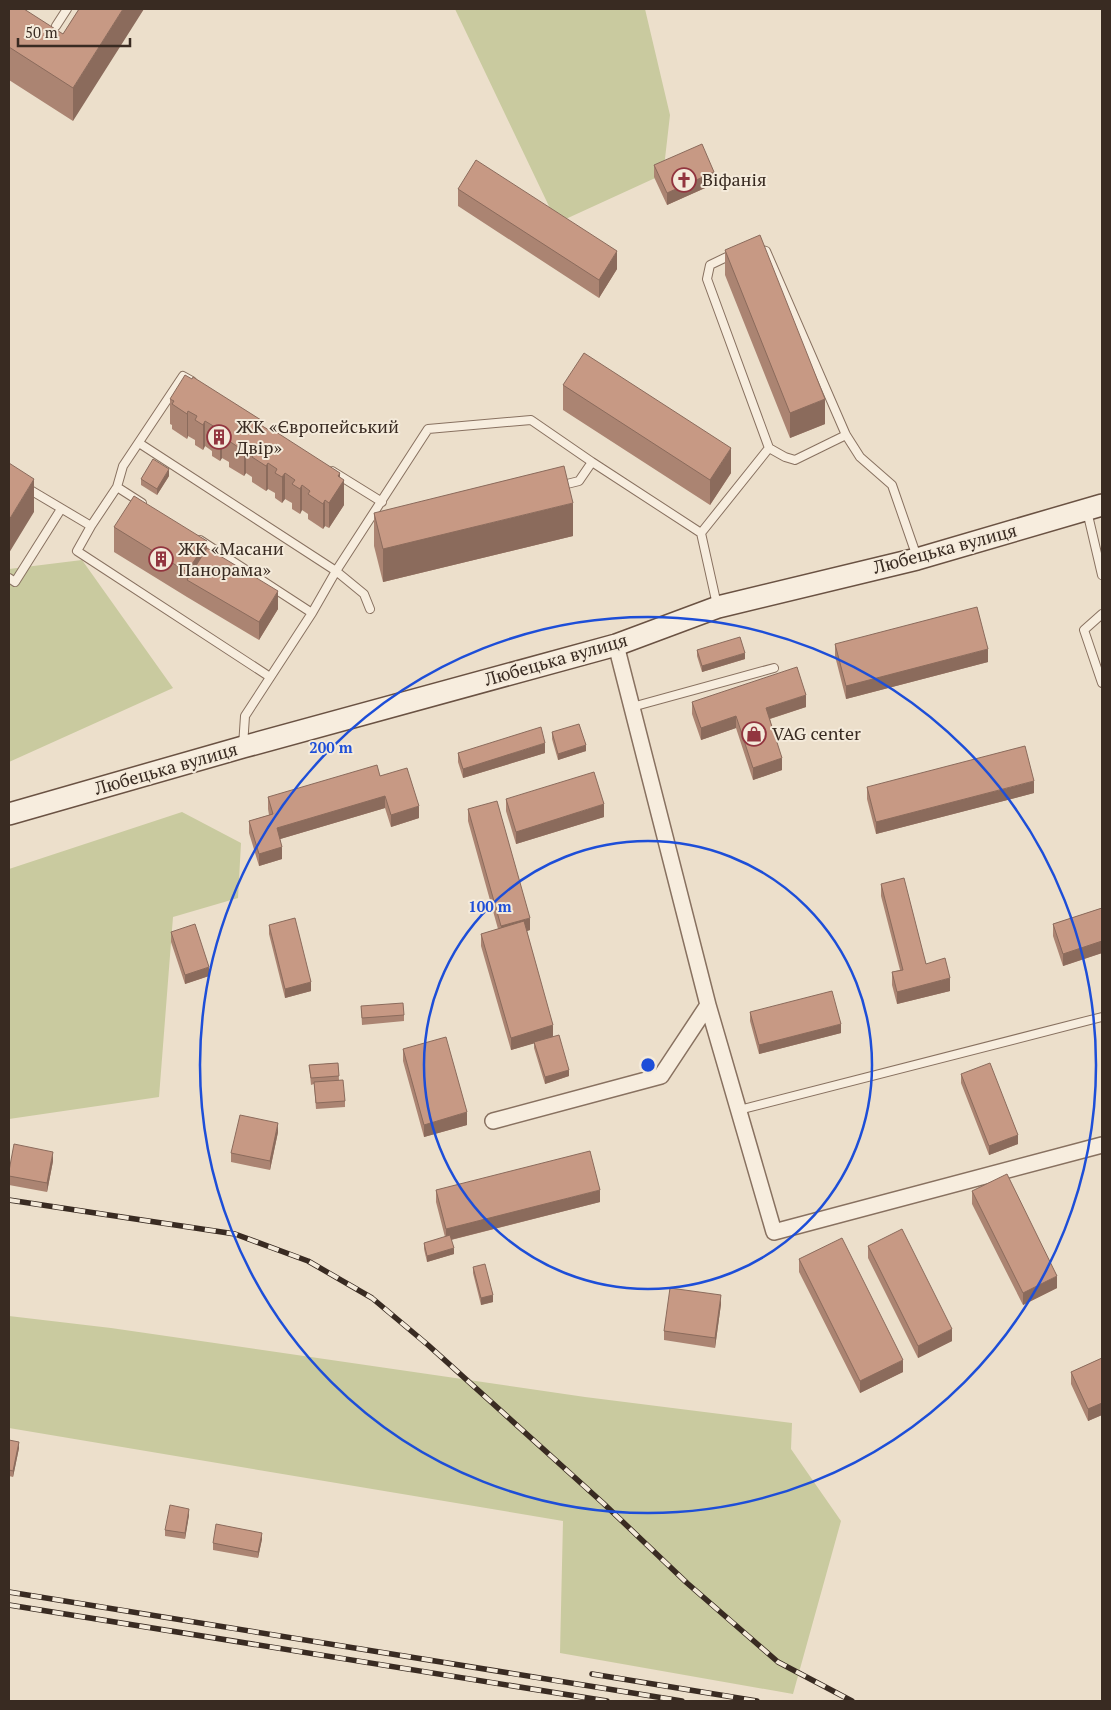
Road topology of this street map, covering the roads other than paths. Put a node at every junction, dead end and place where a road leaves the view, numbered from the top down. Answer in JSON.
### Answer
{"nodes":[{"id":1,"x":67,"y":9,"type":"edge"},
{"id":2,"x":56,"y":26,"type":"dead end"},
{"id":3,"x":200,"y":386,"type":"edge"},
{"id":4,"x":846,"y":435,"type":"junction"},
{"id":5,"x":139,"y":443,"type":"junction"},
{"id":6,"x":769,"y":448,"type":"junction"},
{"id":7,"x":592,"y":462,"type":"junction"},
{"id":8,"x":324,"y":465,"type":"edge"},
{"id":9,"x":24,"y":485,"type":"edge"},
{"id":10,"x":117,"y":487,"type":"junction"},
{"id":11,"x":551,"y":488,"type":"edge"},
{"id":12,"x":382,"y":502,"type":"junction"},
{"id":13,"x":1095,"y":507,"type":"edge"},
{"id":14,"x":149,"y":508,"type":"edge"},
{"id":15,"x":61,"y":509,"type":"junction"},
{"id":16,"x":90,"y":526,"type":"junction"},
{"id":17,"x":701,"y":533,"type":"junction"},
{"id":18,"x":190,"y":534,"type":"edge"},
{"id":19,"x":917,"y":558,"type":"junction"},
{"id":20,"x":336,"y":571,"type":"junction"},
{"id":21,"x":1102,"y":575,"type":"edge"},
{"id":22,"x":9,"y":578,"type":"edge"},
{"id":23,"x":718,"y":607,"type":"junction"},
{"id":24,"x":370,"y":608,"type":"dead end"},
{"id":25,"x":312,"y":613,"type":"junction"},
{"id":26,"x":1102,"y":614,"type":"edge"},
{"id":27,"x":616,"y":645,"type":"junction"},
{"id":28,"x":774,"y":668,"type":"dead end"},
{"id":29,"x":270,"y":676,"type":"junction"},
{"id":30,"x":1102,"y":683,"type":"edge"},
{"id":31,"x":632,"y":707,"type":"junction"},
{"id":32,"x":243,"y":747,"type":"junction"},
{"id":33,"x":9,"y":814,"type":"edge"},
{"id":34,"x":708,"y":1005,"type":"junction"},
{"id":35,"x":1102,"y":1017,"type":"edge"},
{"id":36,"x":739,"y":1110,"type":"junction"},
{"id":37,"x":493,"y":1121,"type":"dead end"},
{"id":38,"x":1102,"y":1145,"type":"edge"}],
"edges":[{"from":1,"to":2,"type":"lane"},
{"from":3,"to":5,"type":"lane"},
{"from":4,"to":6,"type":"lane"},
{"from":4,"to":6,"type":"lane"},
{"from":4,"to":19,"type":"lane"},
{"from":5,"to":10,"type":"lane"},
{"from":5,"to":20,"type":"lane"},
{"from":6,"to":17,"type":"lane"},
{"from":7,"to":11,"type":"lane"},
{"from":7,"to":12,"type":"lane"},
{"from":7,"to":17,"type":"lane"},
{"from":8,"to":12,"type":"lane"},
{"from":9,"to":15,"type":"lane"},
{"from":10,"to":14,"type":"lane"},
{"from":10,"to":16,"type":"lane"},
{"from":12,"to":20,"type":"lane"},
{"from":13,"to":19,"type":"main road","name":"Любецька вулиця"},
{"from":13,"to":21,"type":"lane"},
{"from":15,"to":16,"type":"lane"},
{"from":15,"to":22,"type":"lane"},
{"from":16,"to":29,"type":"lane"},
{"from":17,"to":23,"type":"lane"},
{"from":18,"to":25,"type":"lane"},
{"from":19,"to":23,"type":"main road","name":"Любецька вулиця"},
{"from":20,"to":24,"type":"lane"},
{"from":20,"to":25,"type":"lane"},
{"from":23,"to":27,"type":"main road","name":"Любецька вулиця"},
{"from":25,"to":29,"type":"lane"},
{"from":26,"to":30,"type":"lane"},
{"from":27,"to":31,"type":"street"},
{"from":27,"to":32,"type":"main road","name":"Любецька вулиця"},
{"from":28,"to":31,"type":"lane"},
{"from":29,"to":32,"type":"lane"},
{"from":31,"to":34,"type":"street"},
{"from":32,"to":33,"type":"main road","name":"Любецька вулиця"},
{"from":34,"to":36,"type":"street"},
{"from":34,"to":37,"type":"street"},
{"from":35,"to":36,"type":"lane"},
{"from":36,"to":38,"type":"street"}]}
